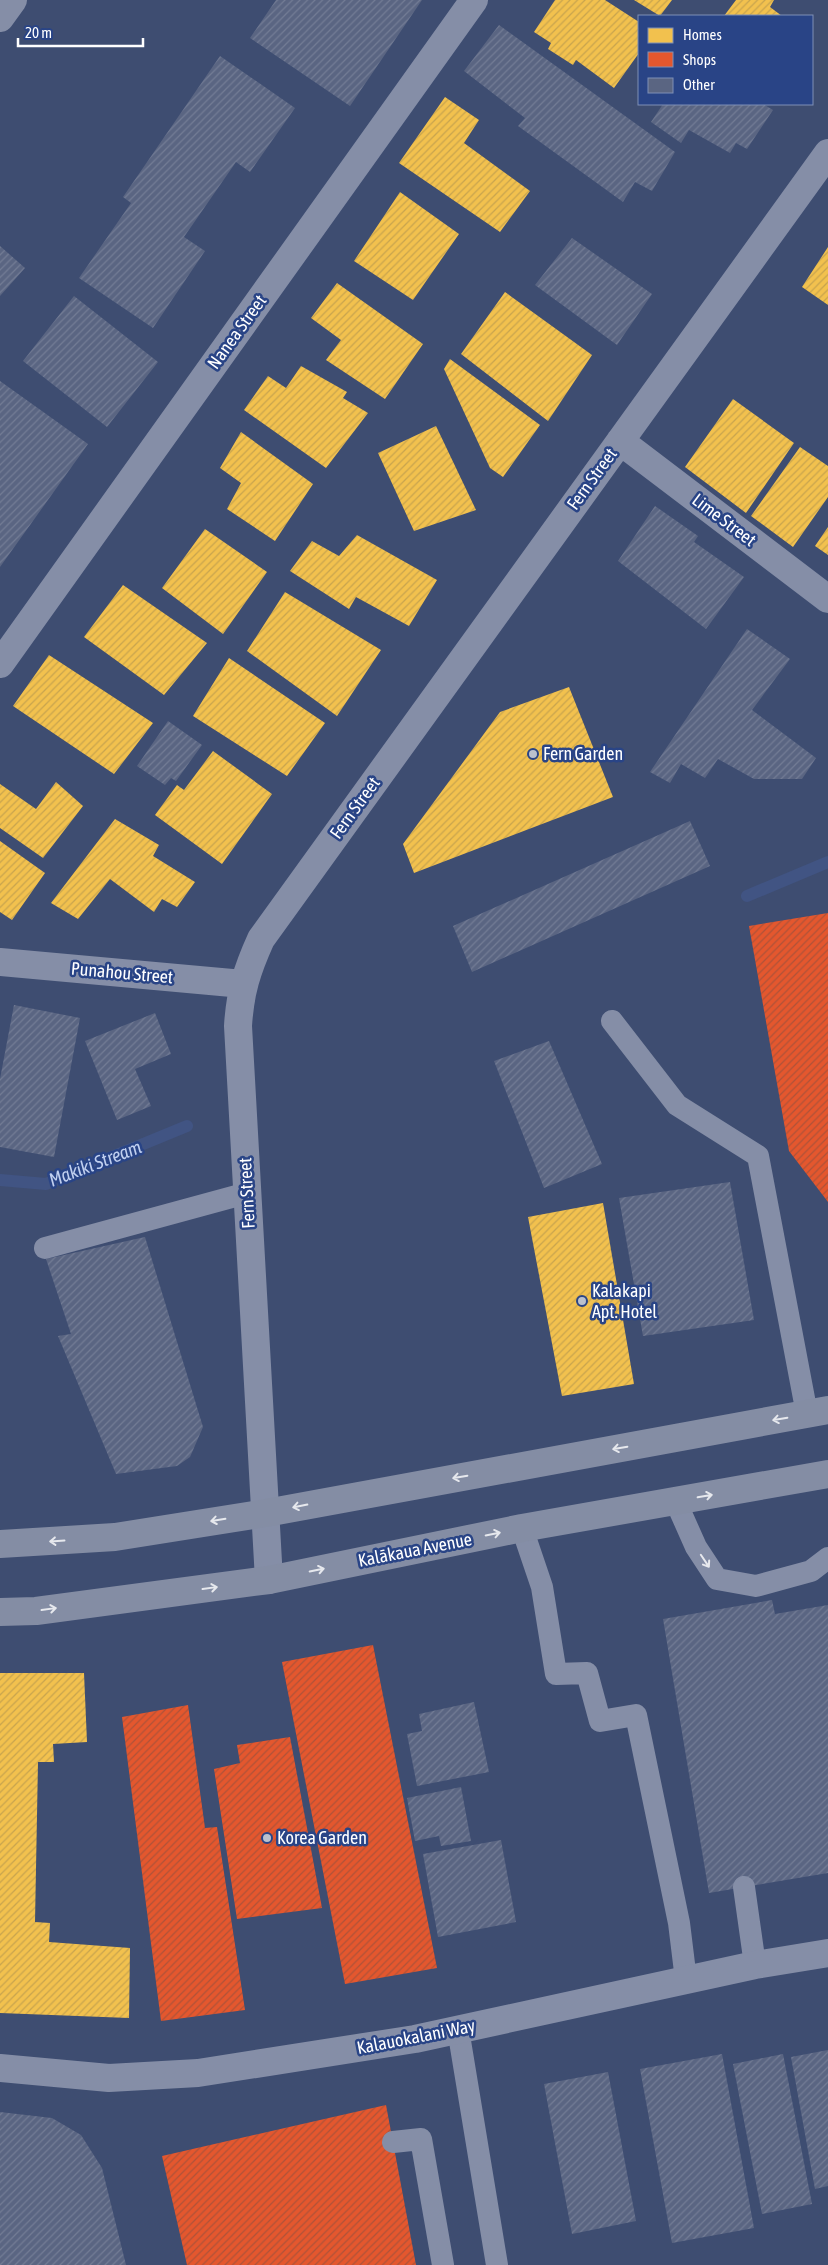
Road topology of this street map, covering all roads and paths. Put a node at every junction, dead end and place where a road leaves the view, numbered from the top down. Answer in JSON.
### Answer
{"nodes":[{"id":1,"x":13,"y":0,"type":"edge"},
{"id":2,"x":474,"y":0,"type":"edge"},
{"id":3,"x":0,"y":18,"type":"edge"},
{"id":4,"x":828,"y":153,"type":"edge"},
{"id":5,"x":620,"y":441,"type":"junction"},
{"id":6,"x":828,"y":599,"type":"edge"},
{"id":7,"x":0,"y":664,"type":"edge"},
{"id":8,"x":0,"y":962,"type":"edge"},
{"id":9,"x":243,"y":984,"type":"junction"},
{"id":10,"x":612,"y":1021,"type":"dead end"},
{"id":11,"x":247,"y":1193,"type":"junction"},
{"id":12,"x":45,"y":1248,"type":"dead end"},
{"id":13,"x":817,"y":1412,"type":"edge"},
{"id":14,"x":828,"y":1474,"type":"edge"},
{"id":15,"x":676,"y":1502,"type":"junction"},
{"id":16,"x":266,"y":1513,"type":"junction"},
{"id":17,"x":522,"y":1528,"type":"junction"},
{"id":18,"x":0,"y":1544,"type":"edge"},
{"id":19,"x":828,"y":1558,"type":"edge"},
{"id":20,"x":269,"y":1580,"type":"junction"},
{"id":21,"x":0,"y":1612,"type":"edge"},
{"id":22,"x":744,"y":1887,"type":"dead end"},
{"id":23,"x":828,"y":1953,"type":"edge"},
{"id":24,"x":755,"y":1965,"type":"junction"},
{"id":25,"x":686,"y":1980,"type":"junction"},
{"id":26,"x":458,"y":2030,"type":"junction"},
{"id":27,"x":0,"y":2068,"type":"edge"},
{"id":28,"x":393,"y":2142,"type":"dead end"},
{"id":29,"x":442,"y":2265,"type":"edge"},
{"id":30,"x":497,"y":2265,"type":"edge"}],
"edges":[{"from":1,"to":3,"type":"street"},
{"from":2,"to":7,"type":"street","name":"Nanea Street"},
{"from":4,"to":5,"type":"street","name":"Fern Street"},
{"from":5,"to":6,"type":"street","name":"Lime Street"},
{"from":5,"to":9,"type":"street","name":"Fern Street"},
{"from":8,"to":9,"type":"street","name":"Punahou Street"},
{"from":9,"to":11,"type":"street","name":"Fern Street"},
{"from":10,"to":13,"type":"lane"},
{"from":11,"to":12,"type":"lane"},
{"from":11,"to":16,"type":"street","name":"Fern Street"},
{"from":13,"to":16,"type":"main road","one_way":true},
{"from":15,"to":14,"type":"main road","name":"Kalākaua Avenue","one_way":true},
{"from":15,"to":17,"type":"main road","name":"Kalākaua Avenue"},
{"from":15,"to":19,"type":"lane","one_way":true},
{"from":16,"to":18,"type":"main road","one_way":true},
{"from":16,"to":20,"type":"street","name":"Fern Street"},
{"from":20,"to":17,"type":"main road","name":"Kalākaua Avenue","one_way":true},
{"from":17,"to":25,"type":"lane"},
{"from":21,"to":20,"type":"main road","name":"Kalākaua Avenue","one_way":true},
{"from":22,"to":24,"type":"lane"},
{"from":23,"to":24,"type":"street","name":"Kalauokalani Way"},
{"from":24,"to":25,"type":"street","name":"Kalauokalani Way"},
{"from":25,"to":26,"type":"street","name":"Kalauokalani Way"},
{"from":26,"to":27,"type":"street","name":"Kalauokalani Way"},
{"from":26,"to":30,"type":"lane"},
{"from":28,"to":29,"type":"lane"}]}
